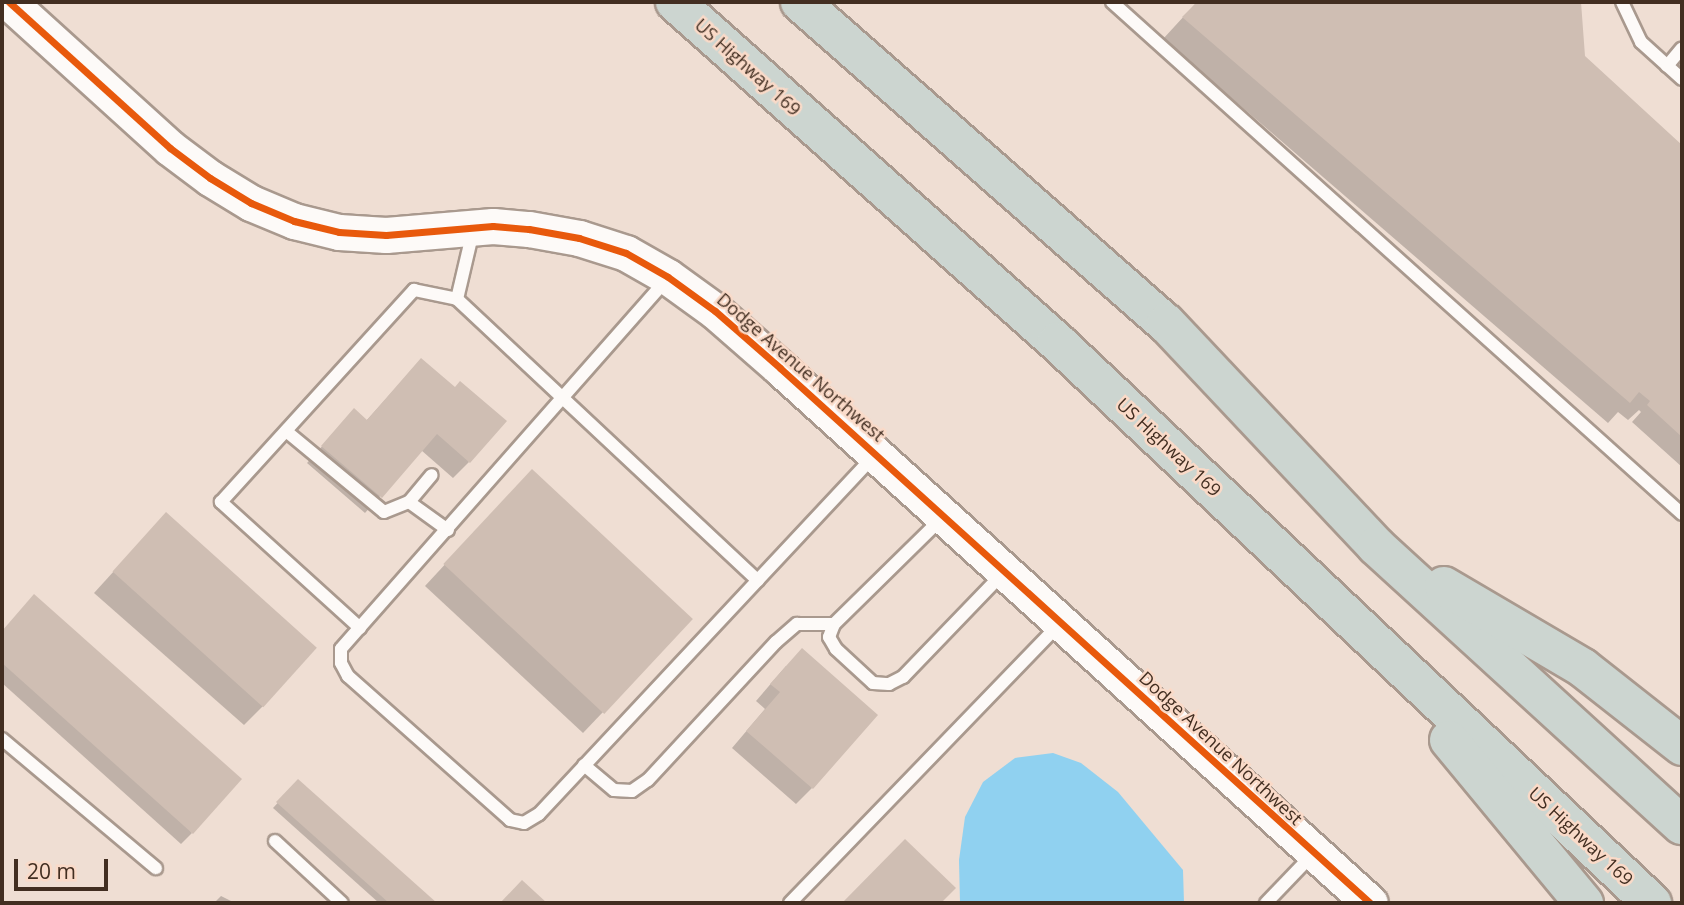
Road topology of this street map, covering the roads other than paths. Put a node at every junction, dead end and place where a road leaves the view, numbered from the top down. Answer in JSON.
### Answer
{"nodes":[{"id":1,"x":9,"y":2,"type":"edge"},
{"id":2,"x":675,"y":2,"type":"edge"},
{"id":3,"x":800,"y":2,"type":"edge"},
{"id":4,"x":1112,"y":2,"type":"edge"},
{"id":5,"x":1622,"y":2,"type":"edge"},
{"id":6,"x":1682,"y":48,"type":"edge"},
{"id":7,"x":1667,"y":66,"type":"junction"},
{"id":8,"x":1682,"y":79,"type":"edge"},
{"id":9,"x":474,"y":228,"type":"junction"},
{"id":10,"x":668,"y":277,"type":"junction"},
{"id":11,"x":457,"y":299,"type":"junction"},
{"id":12,"x":562,"y":401,"type":"junction"},
{"id":13,"x":286,"y":430,"type":"junction"},
{"id":14,"x":876,"y":454,"type":"junction"},
{"id":15,"x":432,"y":475,"type":"dead end"},
{"id":16,"x":409,"y":502,"type":"junction"},
{"id":17,"x":1682,"y":514,"type":"edge"},
{"id":18,"x":944,"y":517,"type":"junction"},
{"id":19,"x":448,"y":530,"type":"junction"},
{"id":20,"x":1376,"y":546,"type":"junction"},
{"id":21,"x":1004,"y":572,"type":"junction"},
{"id":22,"x":758,"y":581,"type":"junction"},
{"id":23,"x":1340,"y":610,"type":"junction"},
{"id":24,"x":1061,"y":623,"type":"junction"},
{"id":25,"x":834,"y":624,"type":"junction"},
{"id":26,"x":360,"y":628,"type":"junction"},
{"id":27,"x":2,"y":739,"type":"edge"},
{"id":28,"x":1682,"y":746,"type":"edge"},
{"id":29,"x":584,"y":765,"type":"junction"},
{"id":30,"x":1682,"y":825,"type":"edge"},
{"id":31,"x":275,"y":841,"type":"dead end"},
{"id":32,"x":1313,"y":854,"type":"junction"},
{"id":33,"x":156,"y":868,"type":"dead end"},
{"id":34,"x":341,"y":903,"type":"edge"},
{"id":35,"x":790,"y":903,"type":"edge"},
{"id":36,"x":1266,"y":903,"type":"edge"},
{"id":37,"x":1370,"y":903,"type":"edge"},
{"id":38,"x":1584,"y":903,"type":"edge"},
{"id":39,"x":1652,"y":903,"type":"edge"}],
"edges":[{"from":1,"to":9,"type":"street","name":"Dodge Avenue Northwest"},
{"from":2,"to":23,"type":"highway","name":"US Highway 169"},
{"from":3,"to":20,"type":"highway"},
{"from":4,"to":17,"type":"lane"},
{"from":5,"to":7,"type":"lane"},
{"from":6,"to":7,"type":"lane"},
{"from":7,"to":8,"type":"lane"},
{"from":9,"to":10,"type":"street","name":"Dodge Avenue Northwest"},
{"from":9,"to":11,"type":"lane"},
{"from":10,"to":12,"type":"lane"},
{"from":10,"to":14,"type":"street","name":"Dodge Avenue Northwest"},
{"from":11,"to":12,"type":"lane"},
{"from":11,"to":13,"type":"lane"},
{"from":12,"to":19,"type":"lane"},
{"from":12,"to":22,"type":"lane"},
{"from":13,"to":16,"type":"lane"},
{"from":13,"to":26,"type":"lane"},
{"from":14,"to":18,"type":"street","name":"Dodge Avenue Northwest"},
{"from":14,"to":22,"type":"lane"},
{"from":15,"to":16,"type":"lane"},
{"from":16,"to":19,"type":"lane"},
{"from":18,"to":21,"type":"street","name":"Dodge Avenue Northwest"},
{"from":18,"to":25,"type":"lane"},
{"from":19,"to":26,"type":"lane"},
{"from":20,"to":28,"type":"highway"},
{"from":20,"to":30,"type":"highway"},
{"from":21,"to":24,"type":"street","name":"Dodge Avenue Northwest"},
{"from":21,"to":25,"type":"lane"},
{"from":22,"to":29,"type":"lane"},
{"from":23,"to":38,"type":"highway"},
{"from":23,"to":39,"type":"highway","name":"US Highway 169"},
{"from":24,"to":32,"type":"street","name":"Dodge Avenue Northwest"},
{"from":24,"to":35,"type":"lane"},
{"from":25,"to":29,"type":"lane"},
{"from":26,"to":29,"type":"lane"},
{"from":27,"to":33,"type":"lane"},
{"from":31,"to":34,"type":"lane"},
{"from":32,"to":36,"type":"lane"},
{"from":32,"to":37,"type":"street","name":"Dodge Avenue Northwest"}]}
